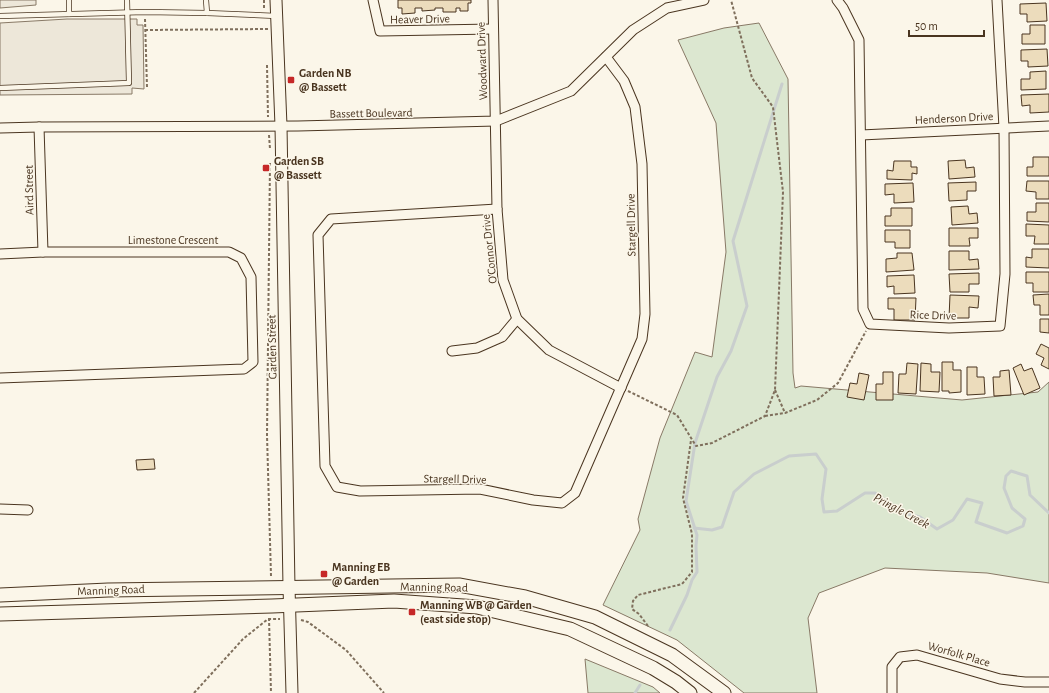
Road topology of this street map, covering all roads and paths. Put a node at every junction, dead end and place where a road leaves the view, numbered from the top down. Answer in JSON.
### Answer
{"nodes":[{"id":1,"x":69,"y":0,"type":"edge"},
{"id":2,"x":127,"y":0,"type":"edge"},
{"id":3,"x":206,"y":0,"type":"edge"},
{"id":4,"x":264,"y":0,"type":"edge"},
{"id":5,"x":276,"y":0,"type":"edge"},
{"id":6,"x":373,"y":0,"type":"edge"},
{"id":7,"x":493,"y":0,"type":"edge"},
{"id":8,"x":704,"y":0,"type":"edge"},
{"id":9,"x":731,"y":0,"type":"edge"},
{"id":10,"x":837,"y":0,"type":"edge"},
{"id":11,"x":996,"y":0,"type":"edge"},
{"id":12,"x":145,"y":12,"type":"junction"},
{"id":13,"x":127,"y":13,"type":"junction"},
{"id":14,"x":207,"y":13,"type":"junction"},
{"id":15,"x":69,"y":14,"type":"junction"},
{"id":16,"x":0,"y":16,"type":"edge"},
{"id":17,"x":264,"y":16,"type":"junction"},
{"id":18,"x":277,"y":16,"type":"junction"},
{"id":19,"x":272,"y":29,"type":"junction"},
{"id":20,"x":493,"y":29,"type":"junction"},
{"id":21,"x":146,"y":30,"type":"junction"},
{"id":22,"x":606,"y":57,"type":"junction"},
{"id":23,"x":267,"y":59,"type":"dead end"},
{"id":24,"x":147,"y":87,"type":"dead end"},
{"id":25,"x":0,"y":88,"type":"edge"},
{"id":26,"x":496,"y":122,"type":"junction"},
{"id":27,"x":268,"y":126,"type":"junction"},
{"id":28,"x":281,"y":126,"type":"junction"},
{"id":29,"x":1049,"y":126,"type":"edge"},
{"id":30,"x":40,"y":127,"type":"junction"},
{"id":31,"x":0,"y":128,"type":"edge"},
{"id":32,"x":1004,"y":128,"type":"junction"},
{"id":33,"x":861,"y":135,"type":"junction"},
{"id":34,"x":270,"y":154,"type":"dead end"},
{"id":35,"x":270,"y":162,"type":"dead end"},
{"id":36,"x":497,"y":209,"type":"junction"},
{"id":37,"x":43,"y":252,"type":"junction"},
{"id":38,"x":0,"y":254,"type":"edge"},
{"id":39,"x":517,"y":319,"type":"junction"},
{"id":40,"x":870,"y":324,"type":"junction"},
{"id":41,"x":452,"y":351,"type":"dead end"},
{"id":42,"x":0,"y":378,"type":"edge"},
{"id":43,"x":621,"y":388,"type":"junction"},
{"id":44,"x":775,"y":390,"type":"junction"},
{"id":45,"x":785,"y":412,"type":"junction"},
{"id":46,"x":765,"y":416,"type":"junction"},
{"id":47,"x":692,"y":439,"type":"junction"},
{"id":48,"x":0,"y":509,"type":"edge"},
{"id":49,"x":28,"y":510,"type":"dead end"},
{"id":50,"x":289,"y":587,"type":"junction"},
{"id":51,"x":271,"y":588,"type":"junction"},
{"id":52,"x":0,"y":595,"type":"edge"},
{"id":53,"x":290,"y":605,"type":"junction"},
{"id":54,"x":272,"y":606,"type":"junction"},
{"id":55,"x":0,"y":614,"type":"edge"},
{"id":56,"x":648,"y":626,"type":"dead end"},
{"id":57,"x":1049,"y":682,"type":"edge"},
{"id":58,"x":271,"y":693,"type":"edge"},
{"id":59,"x":292,"y":693,"type":"edge"},
{"id":60,"x":690,"y":693,"type":"edge"},
{"id":61,"x":724,"y":693,"type":"edge"},
{"id":62,"x":892,"y":693,"type":"edge"}],
"edges":[{"from":1,"to":15,"type":"lane"},
{"from":2,"to":13,"type":"lane"},
{"from":3,"to":14,"type":"lane"},
{"from":4,"to":17,"type":"path"},
{"from":5,"to":18,"type":"street","name":"Garden Street"},
{"from":6,"to":20,"type":"street","name":"Heaver Drive"},
{"from":7,"to":20,"type":"street","name":"Woodward Drive"},
{"from":8,"to":22,"type":"street","name":"Bassett Boulevard"},
{"from":9,"to":44,"type":"path"},
{"from":10,"to":33,"type":"street"},
{"from":11,"to":32,"type":"street","name":"Rice Drive"},
{"from":12,"to":13,"type":"lane"},
{"from":12,"to":14,"type":"lane"},
{"from":12,"to":21,"type":"path"},
{"from":13,"to":15,"type":"lane"},
{"from":13,"to":25,"type":"lane"},
{"from":14,"to":17,"type":"lane"},
{"from":15,"to":16,"type":"lane"},
{"from":17,"to":18,"type":"lane"},
{"from":17,"to":19,"type":"path"},
{"from":18,"to":19,"type":"street","name":"Garden Street"},
{"from":19,"to":21,"type":"path"},
{"from":19,"to":28,"type":"street","name":"Garden Street"},
{"from":20,"to":26,"type":"street","name":"Woodward Drive"},
{"from":21,"to":24,"type":"path"},
{"from":22,"to":26,"type":"street","name":"Bassett Boulevard"},
{"from":22,"to":43,"type":"street","name":"Stargell Drive"},
{"from":23,"to":27,"type":"path"},
{"from":26,"to":28,"type":"street","name":"Bassett Boulevard"},
{"from":26,"to":36,"type":"street","name":"O'Connor Drive"},
{"from":27,"to":28,"type":"street","name":"Bassett Boulevard"},
{"from":27,"to":30,"type":"street","name":"Bassett Boulevard"},
{"from":27,"to":34,"type":"path"},
{"from":28,"to":50,"type":"street","name":"Garden Street"},
{"from":29,"to":32,"type":"street","name":"Henderson Drive"},
{"from":30,"to":31,"type":"street","name":"Bassett Boulevard"},
{"from":30,"to":37,"type":"street","name":"Aird Street"},
{"from":32,"to":33,"type":"street","name":"Henderson Drive"},
{"from":32,"to":40,"type":"street","name":"Rice Drive"},
{"from":33,"to":40,"type":"street"},
{"from":35,"to":51,"type":"path"},
{"from":36,"to":39,"type":"street","name":"O'Connor Drive"},
{"from":36,"to":43,"type":"street","name":"Stargell Drive"},
{"from":37,"to":38,"type":"street","name":"Limestone Crescent"},
{"from":37,"to":42,"type":"street","name":"Limestone Crescent"},
{"from":39,"to":41,"type":"street"},
{"from":39,"to":43,"type":"street","name":"O'Connor Drive"},
{"from":40,"to":45,"type":"path"},
{"from":43,"to":47,"type":"path"},
{"from":44,"to":45,"type":"path"},
{"from":44,"to":46,"type":"path"},
{"from":45,"to":46,"type":"path"},
{"from":46,"to":47,"type":"path"},
{"from":47,"to":56,"type":"path"},
{"from":48,"to":49,"type":"street"},
{"from":50,"to":51,"type":"main road","name":"Manning Road"},
{"from":50,"to":53,"type":"street","name":"Garden Street"},
{"from":50,"to":61,"type":"main road","name":"Manning Road"},
{"from":51,"to":52,"type":"main road","name":"Manning Road"},
{"from":53,"to":54,"type":"main road","name":"Manning Road"},
{"from":53,"to":59,"type":"street","name":"Garden Street"},
{"from":53,"to":60,"type":"main road","name":"Manning Road"},
{"from":54,"to":55,"type":"main road","name":"Manning Road"},
{"from":54,"to":58,"type":"path"},
{"from":57,"to":62,"type":"street","name":"Worfolk Place"}]}
